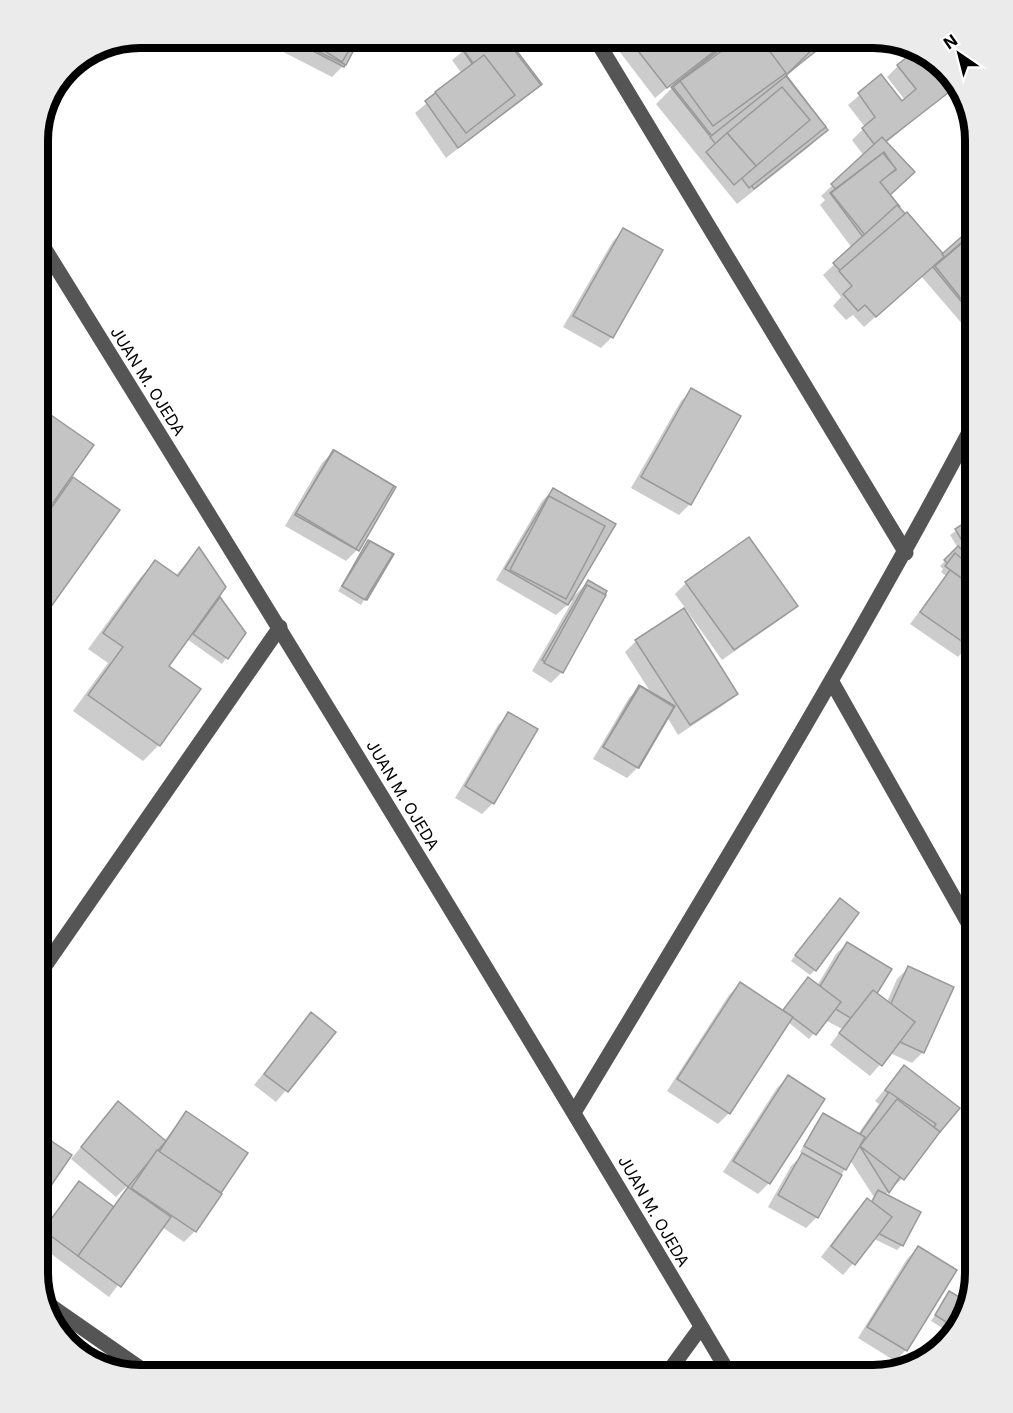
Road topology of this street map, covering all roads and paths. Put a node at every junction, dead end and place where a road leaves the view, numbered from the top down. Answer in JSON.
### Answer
{"nodes":[{"id":1,"x":601,"y":48,"type":"edge"},
{"id":2,"x":48,"y":254,"type":"edge"},
{"id":3,"x":965,"y":440,"type":"edge"},
{"id":4,"x":906,"y":553,"type":"junction"},
{"id":5,"x":280,"y":627,"type":"junction"},
{"id":6,"x":832,"y":682,"type":"junction"},
{"id":7,"x":965,"y":917,"type":"edge"},
{"id":8,"x":48,"y":962,"type":"edge"},
{"id":9,"x":575,"y":1111,"type":"junction"},
{"id":10,"x":56,"y":1309,"type":"edge"},
{"id":11,"x":701,"y":1327,"type":"junction"},
{"id":12,"x":136,"y":1365,"type":"edge"},
{"id":13,"x":674,"y":1365,"type":"edge"},
{"id":14,"x":723,"y":1365,"type":"edge"}],
"edges":[{"from":1,"to":4,"type":"street"},
{"from":2,"to":5,"type":"street","name":"JUAN M. OJEDA"},
{"from":3,"to":4,"type":"street"},
{"from":4,"to":6,"type":"street"},
{"from":5,"to":8,"type":"street"},
{"from":5,"to":9,"type":"street","name":"JUAN M. OJEDA"},
{"from":6,"to":7,"type":"street"},
{"from":6,"to":9,"type":"street"},
{"from":9,"to":11,"type":"street","name":"JUAN M. OJEDA"},
{"from":10,"to":12,"type":"street"},
{"from":11,"to":13,"type":"street"},
{"from":11,"to":14,"type":"street","name":"JUAN M. OJEDA"}]}
